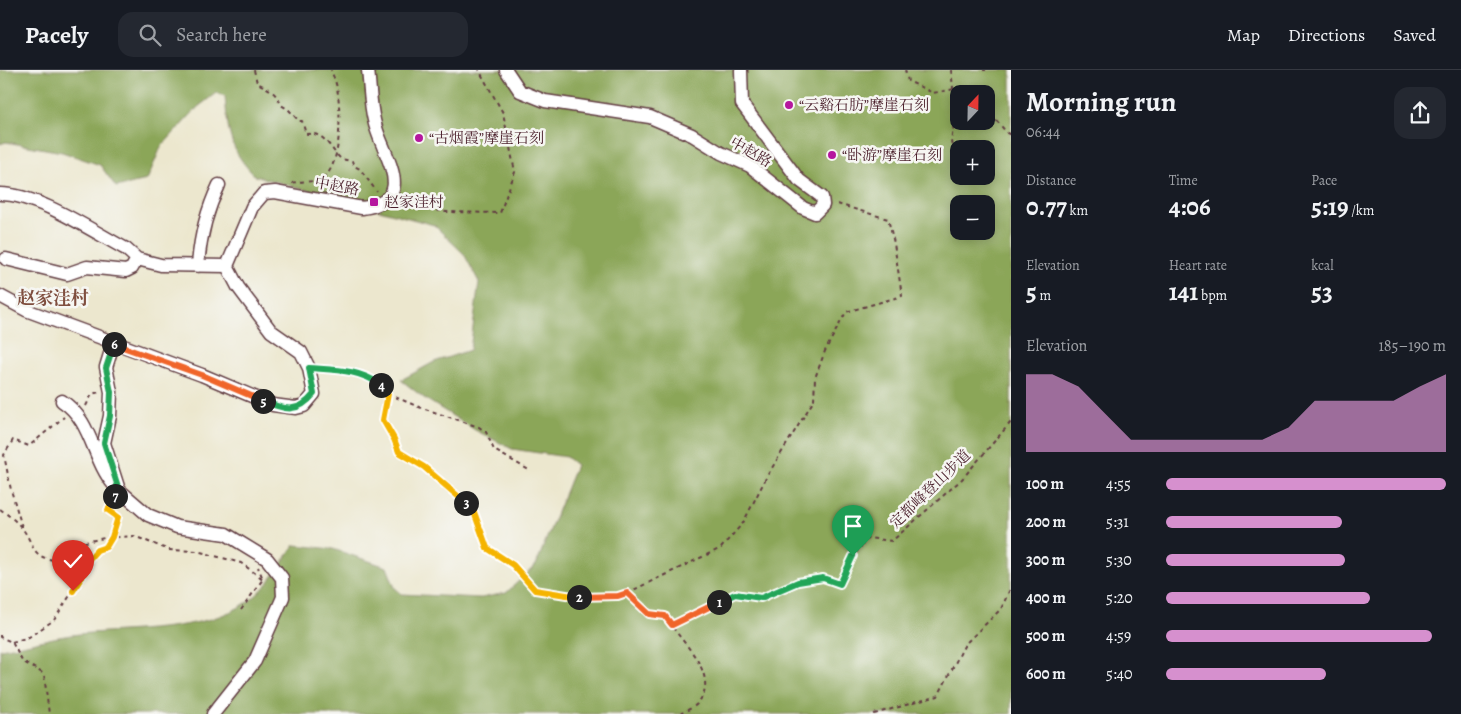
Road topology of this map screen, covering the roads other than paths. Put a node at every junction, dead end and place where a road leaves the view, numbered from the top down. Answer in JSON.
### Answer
{"nodes":[{"id":1,"x":368,"y":70,"type":"edge"},
{"id":2,"x":506,"y":70,"type":"edge"},
{"id":3,"x":742,"y":70,"type":"edge"},
{"id":4,"x":218,"y":185,"type":"dead end"},
{"id":5,"x":0,"y":194,"type":"edge"},
{"id":6,"x":6,"y":259,"type":"dead end"},
{"id":7,"x":137,"y":259,"type":"junction"},
{"id":8,"x":198,"y":266,"type":"junction"},
{"id":9,"x":227,"y":266,"type":"junction"},
{"id":10,"x":0,"y":296,"type":"edge"},
{"id":11,"x":113,"y":344,"type":"junction"},
{"id":12,"x":62,"y":401,"type":"dead end"},
{"id":13,"x":119,"y":490,"type":"junction"},
{"id":14,"x":213,"y":714,"type":"edge"}],
"edges":[{"from":1,"to":9,"type":"street","name":"中赵路"},
{"from":2,"to":3,"type":"street","name":"中赵路"},
{"from":4,"to":8,"type":"street"},
{"from":5,"to":7,"type":"street"},
{"from":6,"to":7,"type":"street"},
{"from":7,"to":8,"type":"street"},
{"from":8,"to":9,"type":"street"},
{"from":9,"to":11,"type":"street"},
{"from":10,"to":11,"type":"street"},
{"from":11,"to":13,"type":"street"},
{"from":12,"to":13,"type":"street"},
{"from":13,"to":14,"type":"street"}]}
